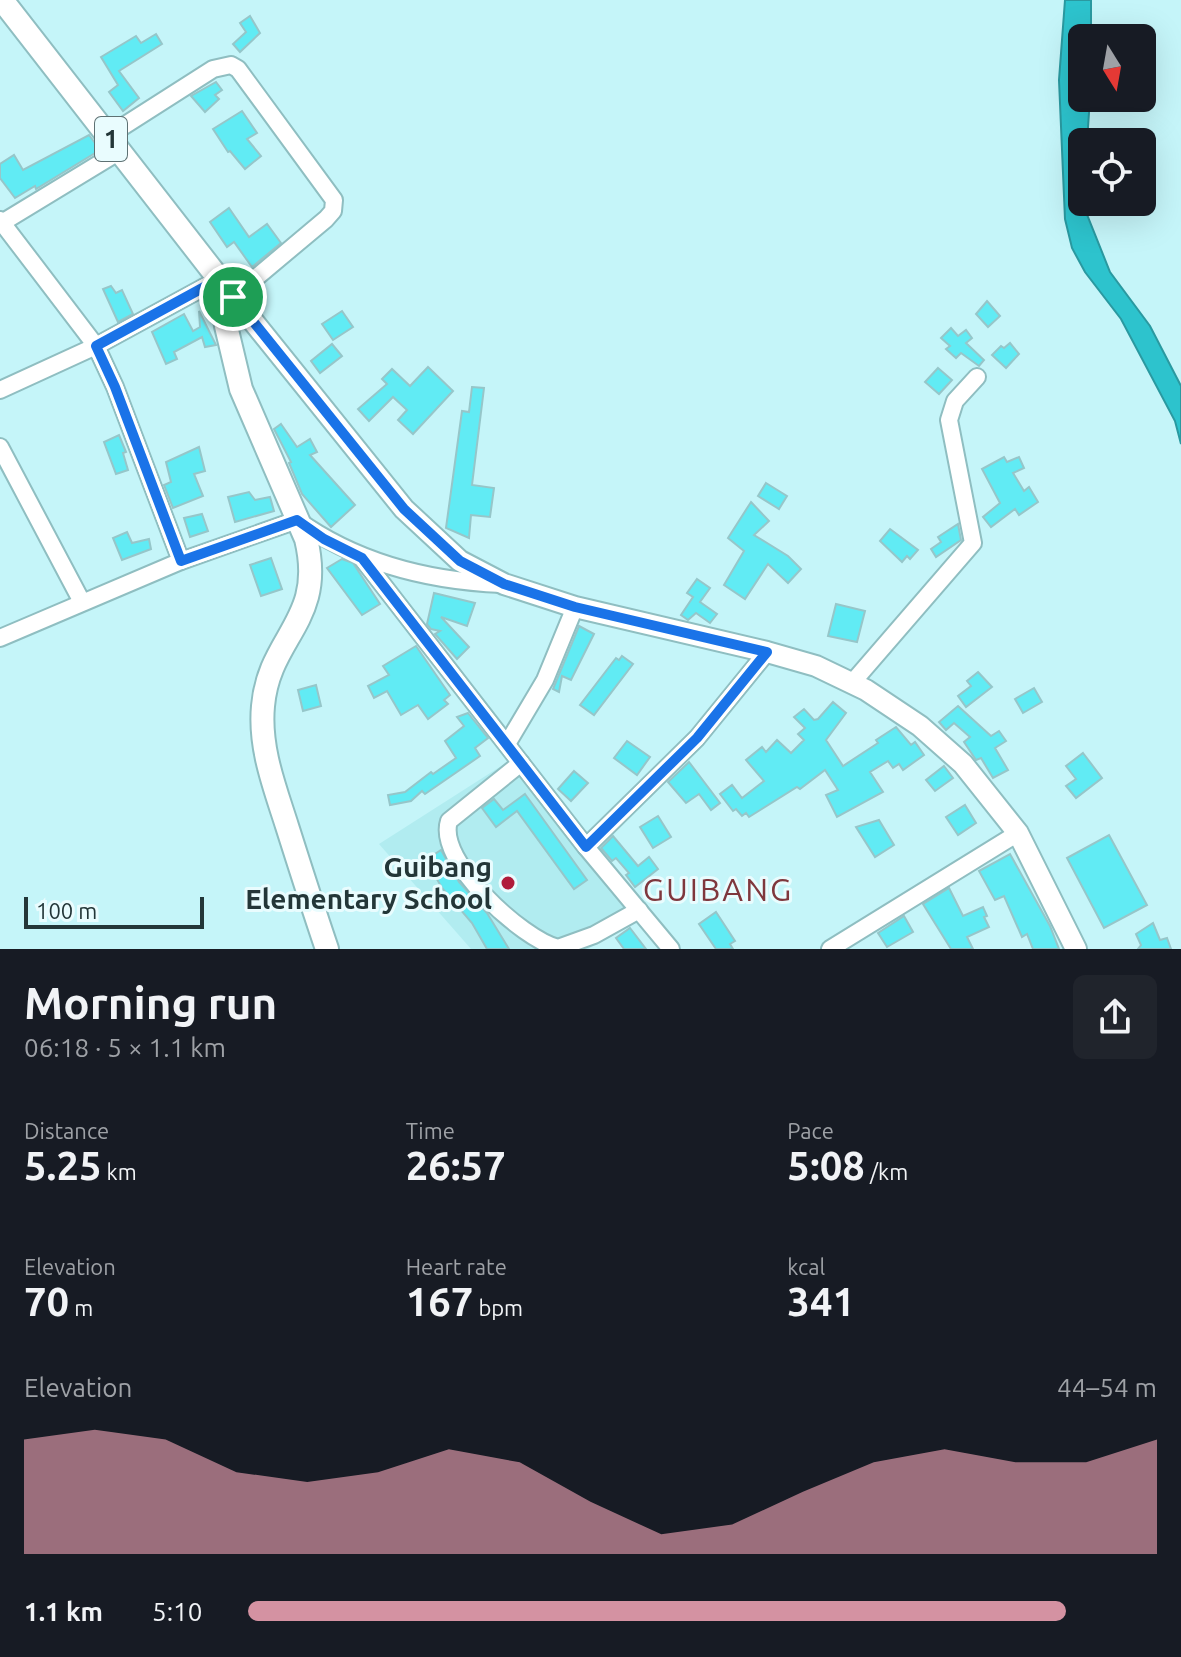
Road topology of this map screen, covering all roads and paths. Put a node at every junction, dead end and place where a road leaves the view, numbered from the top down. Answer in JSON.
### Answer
{"nodes":[{"id":1,"x":2,"y":0,"type":"edge"},
{"id":2,"x":114,"y":144,"type":"junction"},
{"id":3,"x":1,"y":223,"type":"edge"},
{"id":4,"x":219,"y":279,"type":"junction"},
{"id":5,"x":233,"y":297,"type":"junction"},
{"id":6,"x":96,"y":346,"type":"junction"},
{"id":7,"x":977,"y":377,"type":"dead end"},
{"id":8,"x":0,"y":390,"type":"edge"},
{"id":9,"x":0,"y":447,"type":"edge"},
{"id":10,"x":297,"y":520,"type":"junction"},
{"id":11,"x":362,"y":558,"type":"junction"},
{"id":12,"x":181,"y":561,"type":"junction"},
{"id":13,"x":504,"y":584,"type":"junction"},
{"id":14,"x":82,"y":602,"type":"junction"},
{"id":15,"x":575,"y":607,"type":"junction"},
{"id":16,"x":0,"y":638,"type":"edge"},
{"id":17,"x":767,"y":652,"type":"junction"},
{"id":18,"x":852,"y":683,"type":"junction"},
{"id":19,"x":507,"y":744,"type":"junction"},
{"id":20,"x":521,"y":763,"type":"junction"},
{"id":21,"x":1018,"y":833,"type":"junction"},
{"id":22,"x":586,"y":847,"type":"junction"},
{"id":23,"x":639,"y":910,"type":"junction"},
{"id":24,"x":327,"y":949,"type":"edge"},
{"id":25,"x":671,"y":949,"type":"edge"},
{"id":26,"x":830,"y":949,"type":"edge"},
{"id":27,"x":1076,"y":949,"type":"edge"}],
"edges":[{"from":1,"to":2,"type":"highway","number":"1"},
{"from":2,"to":3,"type":"street"},
{"from":2,"to":4,"type":"highway","number":"1"},
{"from":2,"to":5,"type":"street"},
{"from":3,"to":6,"type":"street"},
{"from":4,"to":5,"type":"main road","number":"1"},
{"from":4,"to":6,"type":"street"},
{"from":4,"to":10,"type":"highway"},
{"from":5,"to":13,"type":"main road","number":"1"},
{"from":6,"to":8,"type":"street"},
{"from":6,"to":12,"type":"street"},
{"from":7,"to":18,"type":"street"},
{"from":9,"to":14,"type":"street"},
{"from":10,"to":11,"type":"street"},
{"from":10,"to":12,"type":"street"},
{"from":10,"to":24,"type":"highway"},
{"from":11,"to":13,"type":"street"},
{"from":11,"to":19,"type":"street"},
{"from":12,"to":14,"type":"street"},
{"from":13,"to":15,"type":"main road","number":"1"},
{"from":14,"to":16,"type":"street"},
{"from":15,"to":17,"type":"main road","number":"1"},
{"from":15,"to":19,"type":"street"},
{"from":17,"to":18,"type":"main road","number":"1"},
{"from":17,"to":22,"type":"street"},
{"from":18,"to":21,"type":"main road","number":"1"},
{"from":19,"to":20,"type":"street"},
{"from":20,"to":22,"type":"street"},
{"from":20,"to":23,"type":"street"},
{"from":21,"to":26,"type":"street"},
{"from":21,"to":27,"type":"main road","number":"1"},
{"from":22,"to":23,"type":"street"},
{"from":23,"to":25,"type":"street"}]}
